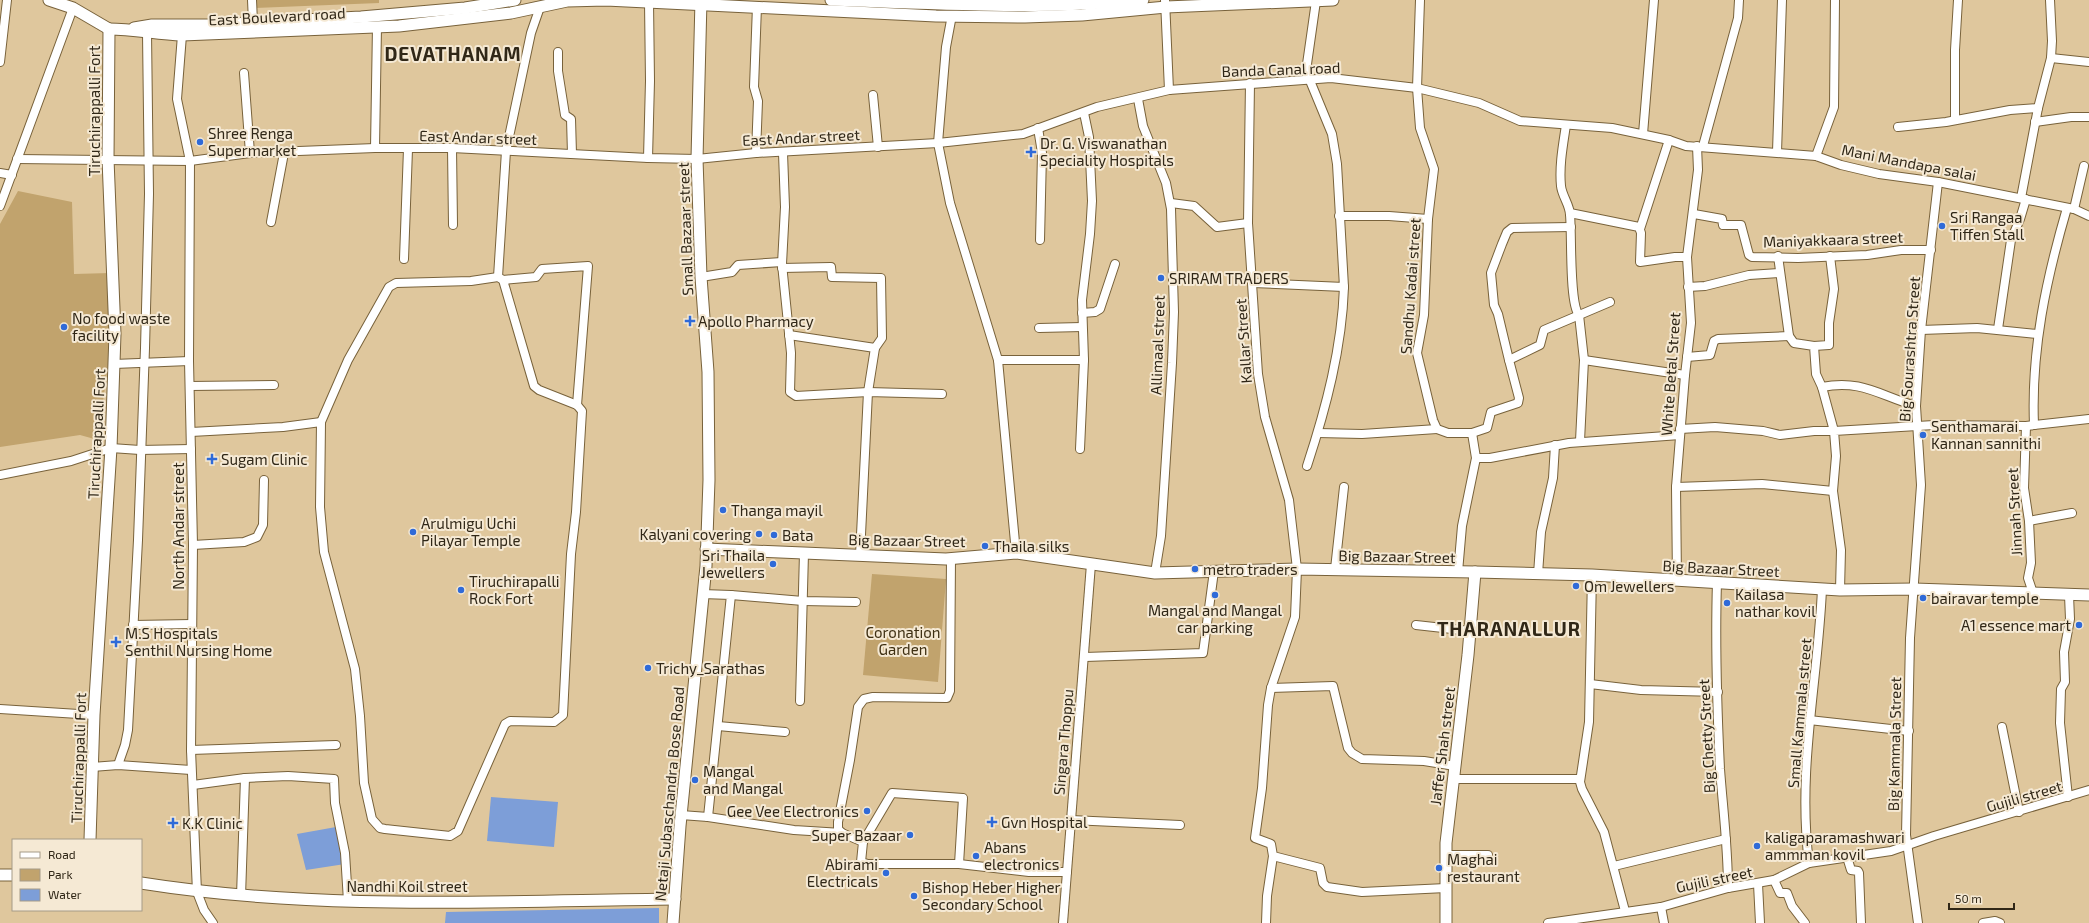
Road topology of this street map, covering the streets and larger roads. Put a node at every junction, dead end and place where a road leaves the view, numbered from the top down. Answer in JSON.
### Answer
{"nodes":[{"id":1,"x":6,"y":0,"type":"edge"},
{"id":2,"x":49,"y":0,"type":"edge"},
{"id":3,"x":252,"y":0,"type":"edge"},
{"id":4,"x":515,"y":0,"type":"edge"},
{"id":5,"x":831,"y":0,"type":"edge"},
{"id":6,"x":1143,"y":0,"type":"edge"},
{"id":7,"x":1333,"y":0,"type":"edge"},
{"id":8,"x":1420,"y":0,"type":"edge"},
{"id":9,"x":1654,"y":0,"type":"edge"},
{"id":10,"x":1739,"y":0,"type":"edge"},
{"id":11,"x":1782,"y":0,"type":"edge"},
{"id":12,"x":1834,"y":0,"type":"edge"},
{"id":13,"x":1958,"y":0,"type":"edge"},
{"id":14,"x":2050,"y":0,"type":"edge"},
{"id":15,"x":1316,"y":1,"type":"edge"},
{"id":16,"x":496,"y":2,"type":"edge"},
{"id":17,"x":649,"y":2,"type":"junction"},
{"id":18,"x":701,"y":2,"type":"edge"},
{"id":19,"x":935,"y":2,"type":"edge"},
{"id":20,"x":76,"y":4,"type":"edge"},
{"id":21,"x":1165,"y":4,"type":"edge"},
{"id":22,"x":757,"y":6,"type":"junction"},
{"id":23,"x":540,"y":7,"type":"junction"},
{"id":24,"x":511,"y":13,"type":"junction"},
{"id":25,"x":952,"y":15,"type":"junction"},
{"id":26,"x":254,"y":22,"type":"junction"},
{"id":27,"x":377,"y":26,"type":"junction"},
{"id":28,"x":109,"y":29,"type":"junction"},
{"id":29,"x":133,"y":29,"type":"junction"},
{"id":30,"x":147,"y":33,"type":"junction"},
{"id":31,"x":182,"y":35,"type":"junction"},
{"id":32,"x":558,"y":52,"type":"dead end"},
{"id":33,"x":2052,"y":58,"type":"junction"},
{"id":34,"x":0,"y":62,"type":"edge"},
{"id":35,"x":2089,"y":62,"type":"edge"},
{"id":36,"x":244,"y":73,"type":"dead end"},
{"id":37,"x":1310,"y":79,"type":"junction"},
{"id":38,"x":1250,"y":83,"type":"junction"},
{"id":39,"x":1417,"y":88,"type":"junction"},
{"id":40,"x":1169,"y":90,"type":"junction"},
{"id":41,"x":873,"y":95,"type":"dead end"},
{"id":42,"x":1138,"y":99,"type":"junction"},
{"id":43,"x":2038,"y":108,"type":"junction"},
{"id":44,"x":1084,"y":113,"type":"junction"},
{"id":45,"x":2089,"y":117,"type":"edge"},
{"id":46,"x":1955,"y":120,"type":"junction"},
{"id":47,"x":2035,"y":122,"type":"junction"},
{"id":48,"x":1566,"y":125,"type":"junction"},
{"id":49,"x":1898,"y":127,"type":"dead end"},
{"id":50,"x":1038,"y":128,"type":"junction"},
{"id":51,"x":1643,"y":134,"type":"junction"},
{"id":52,"x":1669,"y":140,"type":"junction"},
{"id":53,"x":938,"y":143,"type":"junction"},
{"id":54,"x":1700,"y":146,"type":"junction"},
{"id":55,"x":878,"y":147,"type":"junction"},
{"id":56,"x":375,"y":148,"type":"junction"},
{"id":57,"x":452,"y":148,"type":"junction"},
{"id":58,"x":408,"y":149,"type":"junction"},
{"id":59,"x":506,"y":151,"type":"junction"},
{"id":60,"x":1777,"y":152,"type":"junction"},
{"id":61,"x":284,"y":153,"type":"junction"},
{"id":62,"x":756,"y":153,"type":"junction"},
{"id":63,"x":783,"y":153,"type":"junction"},
{"id":64,"x":250,"y":154,"type":"junction"},
{"id":65,"x":572,"y":154,"type":"junction"},
{"id":66,"x":1816,"y":156,"type":"junction"},
{"id":67,"x":648,"y":158,"type":"junction"},
{"id":68,"x":17,"y":159,"type":"junction"},
{"id":69,"x":108,"y":159,"type":"junction"},
{"id":70,"x":697,"y":159,"type":"junction"},
{"id":71,"x":148,"y":161,"type":"junction"},
{"id":72,"x":190,"y":161,"type":"junction"},
{"id":73,"x":2084,"y":166,"type":"dead end"},
{"id":74,"x":0,"y":172,"type":"edge"},
{"id":75,"x":12,"y":175,"type":"junction"},
{"id":76,"x":1938,"y":182,"type":"junction"},
{"id":77,"x":2024,"y":199,"type":"junction"},
{"id":78,"x":1171,"y":203,"type":"junction"},
{"id":79,"x":0,"y":206,"type":"edge"},
{"id":80,"x":2071,"y":209,"type":"junction"},
{"id":81,"x":1570,"y":213,"type":"junction"},
{"id":82,"x":1694,"y":214,"type":"junction"},
{"id":83,"x":1339,"y":216,"type":"junction"},
{"id":84,"x":2089,"y":216,"type":"edge"},
{"id":85,"x":1428,"y":219,"type":"junction"},
{"id":86,"x":272,"y":222,"type":"dead end"},
{"id":87,"x":1248,"y":223,"type":"junction"},
{"id":88,"x":454,"y":225,"type":"dead end"},
{"id":89,"x":1571,"y":227,"type":"junction"},
{"id":90,"x":1640,"y":229,"type":"junction"},
{"id":91,"x":1040,"y":240,"type":"dead end"},
{"id":92,"x":1931,"y":250,"type":"junction"},
{"id":93,"x":1778,"y":256,"type":"junction"},
{"id":94,"x":1830,"y":256,"type":"junction"},
{"id":95,"x":1687,"y":257,"type":"junction"},
{"id":96,"x":404,"y":259,"type":"dead end"},
{"id":97,"x":1114,"y":264,"type":"dead end"},
{"id":98,"x":782,"y":265,"type":"junction"},
{"id":99,"x":1779,"y":273,"type":"junction"},
{"id":100,"x":701,"y":277,"type":"junction"},
{"id":101,"x":500,"y":279,"type":"junction"},
{"id":102,"x":1253,"y":282,"type":"junction"},
{"id":103,"x":1688,"y":286,"type":"junction"},
{"id":104,"x":1344,"y":287,"type":"junction"},
{"id":105,"x":1610,"y":302,"type":"dead end"},
{"id":106,"x":1082,"y":313,"type":"junction"},
{"id":107,"x":1579,"y":314,"type":"junction"},
{"id":108,"x":1040,"y":328,"type":"dead end"},
{"id":109,"x":1082,"y":328,"type":"junction"},
{"id":110,"x":1998,"y":329,"type":"junction"},
{"id":111,"x":1921,"y":330,"type":"junction"},
{"id":112,"x":2037,"y":334,"type":"junction"},
{"id":113,"x":789,"y":335,"type":"junction"},
{"id":114,"x":1788,"y":336,"type":"junction"},
{"id":115,"x":1814,"y":346,"type":"junction"},
{"id":116,"x":875,"y":348,"type":"junction"},
{"id":117,"x":1687,"y":357,"type":"junction"},
{"id":118,"x":998,"y":360,"type":"junction"},
{"id":119,"x":1084,"y":360,"type":"junction"},
{"id":120,"x":1509,"y":360,"type":"junction"},
{"id":121,"x":1584,"y":360,"type":"junction"},
{"id":122,"x":189,"y":361,"type":"junction"},
{"id":123,"x":145,"y":363,"type":"junction"},
{"id":124,"x":114,"y":364,"type":"junction"},
{"id":125,"x":1685,"y":375,"type":"junction"},
{"id":126,"x":274,"y":385,"type":"dead end"},
{"id":127,"x":190,"y":386,"type":"junction"},
{"id":128,"x":1822,"y":387,"type":"junction"},
{"id":129,"x":868,"y":392,"type":"junction"},
{"id":130,"x":942,"y":394,"type":"dead end"},
{"id":131,"x":577,"y":405,"type":"junction"},
{"id":132,"x":1916,"y":406,"type":"junction"},
{"id":133,"x":2089,"y":419,"type":"edge"},
{"id":134,"x":321,"y":422,"type":"junction"},
{"id":135,"x":1917,"y":426,"type":"junction"},
{"id":136,"x":2030,"y":426,"type":"junction"},
{"id":137,"x":1437,"y":429,"type":"junction"},
{"id":138,"x":1834,"y":431,"type":"junction"},
{"id":139,"x":191,"y":432,"type":"junction"},
{"id":140,"x":1680,"y":432,"type":"junction"},
{"id":141,"x":1318,"y":433,"type":"junction"},
{"id":142,"x":1472,"y":433,"type":"junction"},
{"id":143,"x":1580,"y":441,"type":"junction"},
{"id":144,"x":1555,"y":445,"type":"junction"},
{"id":145,"x":111,"y":448,"type":"junction"},
{"id":146,"x":191,"y":448,"type":"junction"},
{"id":147,"x":1080,"y":449,"type":"dead end"},
{"id":148,"x":140,"y":450,"type":"junction"},
{"id":149,"x":1476,"y":458,"type":"junction"},
{"id":150,"x":1307,"y":466,"type":"dead end"},
{"id":151,"x":0,"y":475,"type":"edge"},
{"id":152,"x":264,"y":480,"type":"dead end"},
{"id":153,"x":1344,"y":487,"type":"dead end"},
{"id":154,"x":1676,"y":487,"type":"junction"},
{"id":155,"x":1833,"y":491,"type":"junction"},
{"id":156,"x":2072,"y":513,"type":"dead end"},
{"id":157,"x":2029,"y":521,"type":"junction"},
{"id":158,"x":193,"y":545,"type":"junction"},
{"id":159,"x":706,"y":549,"type":"junction"},
{"id":160,"x":804,"y":553,"type":"junction"},
{"id":161,"x":1016,"y":553,"type":"junction"},
{"id":162,"x":860,"y":555,"type":"junction"},
{"id":163,"x":952,"y":558,"type":"junction"},
{"id":164,"x":1091,"y":564,"type":"junction"},
{"id":165,"x":1297,"y":569,"type":"junction"},
{"id":166,"x":1335,"y":569,"type":"junction"},
{"id":167,"x":1214,"y":571,"type":"junction"},
{"id":168,"x":1458,"y":572,"type":"junction"},
{"id":169,"x":1475,"y":572,"type":"junction"},
{"id":170,"x":1155,"y":573,"type":"junction"},
{"id":171,"x":1538,"y":574,"type":"junction"},
{"id":172,"x":1592,"y":575,"type":"junction"},
{"id":173,"x":1677,"y":580,"type":"junction"},
{"id":174,"x":1716,"y":582,"type":"junction"},
{"id":175,"x":1822,"y":589,"type":"junction"},
{"id":176,"x":1914,"y":589,"type":"junction"},
{"id":177,"x":1840,"y":590,"type":"junction"},
{"id":178,"x":702,"y":594,"type":"junction"},
{"id":179,"x":731,"y":594,"type":"junction"},
{"id":180,"x":2036,"y":594,"type":"junction"},
{"id":181,"x":2069,"y":595,"type":"junction"},
{"id":182,"x":2089,"y":595,"type":"edge"},
{"id":183,"x":803,"y":601,"type":"junction"},
{"id":184,"x":856,"y":602,"type":"dead end"},
{"id":185,"x":192,"y":624,"type":"junction"},
{"id":186,"x":133,"y":625,"type":"junction"},
{"id":187,"x":1416,"y":625,"type":"dead end"},
{"id":188,"x":1470,"y":631,"type":"junction"},
{"id":189,"x":1085,"y":657,"type":"junction"},
{"id":190,"x":1590,"y":684,"type":"junction"},
{"id":191,"x":1271,"y":688,"type":"junction"},
{"id":192,"x":1718,"y":692,"type":"junction"},
{"id":193,"x":800,"y":701,"type":"dead end"},
{"id":194,"x":0,"y":709,"type":"edge"},
{"id":195,"x":94,"y":715,"type":"junction"},
{"id":196,"x":1809,"y":720,"type":"junction"},
{"id":197,"x":718,"y":726,"type":"junction"},
{"id":198,"x":2002,"y":727,"type":"dead end"},
{"id":199,"x":1909,"y":731,"type":"junction"},
{"id":200,"x":785,"y":732,"type":"dead end"},
{"id":201,"x":336,"y":745,"type":"dead end"},
{"id":202,"x":191,"y":750,"type":"junction"},
{"id":203,"x":118,"y":765,"type":"junction"},
{"id":204,"x":1455,"y":766,"type":"junction"},
{"id":205,"x":92,"y":767,"type":"junction"},
{"id":206,"x":191,"y":770,"type":"junction"},
{"id":207,"x":245,"y":778,"type":"junction"},
{"id":208,"x":1453,"y":779,"type":"junction"},
{"id":209,"x":1580,"y":779,"type":"junction"},
{"id":210,"x":193,"y":785,"type":"junction"},
{"id":211,"x":2089,"y":790,"type":"edge"},
{"id":212,"x":2068,"y":798,"type":"junction"},
{"id":213,"x":2019,"y":812,"type":"junction"},
{"id":214,"x":681,"y":815,"type":"junction"},
{"id":215,"x":708,"y":817,"type":"junction"},
{"id":216,"x":1071,"y":820,"type":"junction"},
{"id":217,"x":1180,"y":825,"type":"dead end"},
{"id":218,"x":842,"y":833,"type":"junction"},
{"id":219,"x":90,"y":839,"type":"edge"},
{"id":220,"x":1726,"y":839,"type":"junction"},
{"id":221,"x":862,"y":842,"type":"junction"},
{"id":222,"x":1908,"y":847,"type":"junction"},
{"id":223,"x":1488,"y":855,"type":"dead end"},
{"id":224,"x":1273,"y":856,"type":"junction"},
{"id":225,"x":1446,"y":856,"type":"junction"},
{"id":226,"x":1847,"y":857,"type":"junction"},
{"id":227,"x":1809,"y":863,"type":"junction"},
{"id":228,"x":959,"y":864,"type":"junction"},
{"id":229,"x":1614,"y":866,"type":"junction"},
{"id":230,"x":1067,"y":872,"type":"junction"},
{"id":231,"x":0,"y":875,"type":"edge"},
{"id":232,"x":12,"y":875,"type":"edge"},
{"id":233,"x":1774,"y":880,"type":"junction"},
{"id":234,"x":142,"y":883,"type":"edge"},
{"id":235,"x":1758,"y":884,"type":"junction"},
{"id":236,"x":1446,"y":888,"type":"junction"},
{"id":237,"x":1728,"y":888,"type":"junction"},
{"id":238,"x":197,"y":892,"type":"junction"},
{"id":239,"x":241,"y":896,"type":"junction"},
{"id":240,"x":675,"y":899,"type":"junction"},
{"id":241,"x":348,"y":901,"type":"junction"},
{"id":242,"x":1661,"y":907,"type":"junction"},
{"id":243,"x":1625,"y":911,"type":"junction"},
{"id":244,"x":213,"y":923,"type":"edge"},
{"id":245,"x":673,"y":923,"type":"edge"},
{"id":246,"x":1063,"y":923,"type":"edge"},
{"id":247,"x":1266,"y":923,"type":"edge"},
{"id":248,"x":1446,"y":923,"type":"edge"},
{"id":249,"x":1548,"y":923,"type":"edge"},
{"id":250,"x":1664,"y":923,"type":"edge"},
{"id":251,"x":1760,"y":923,"type":"edge"},
{"id":252,"x":1805,"y":923,"type":"edge"},
{"id":253,"x":1861,"y":923,"type":"edge"},
{"id":254,"x":1918,"y":923,"type":"edge"},
{"id":255,"x":1982,"y":923,"type":"edge"},
{"id":256,"x":2000,"y":923,"type":"edge"}],
"edges":[{"from":1,"to":34,"type":"street"},
{"from":2,"to":20,"type":"street"},
{"from":3,"to":26,"type":"street"},
{"from":4,"to":16,"type":"street"},
{"from":5,"to":19,"type":"street"},
{"from":6,"to":19,"type":"street"},
{"from":7,"to":15,"type":"street","name":"East Boulevard road"},
{"from":8,"to":39,"type":"street","name":"Sandhu Kadai street"},
{"from":9,"to":51,"type":"street"},
{"from":10,"to":54,"type":"street","name":"White Betal Street"},
{"from":11,"to":60,"type":"street"},
{"from":12,"to":66,"type":"street"},
{"from":13,"to":46,"type":"street"},
{"from":14,"to":33,"type":"street"},
{"from":15,"to":21,"type":"street","name":"East Boulevard road"},
{"from":15,"to":37,"type":"street"},
{"from":16,"to":24,"type":"street"},
{"from":16,"to":26,"type":"street"},
{"from":17,"to":18,"type":"street","name":"East Boulevard road"},
{"from":17,"to":23,"type":"street","name":"East Boulevard road"},
{"from":17,"to":67,"type":"street"},
{"from":18,"to":22,"type":"street","name":"East Boulevard road"},
{"from":18,"to":70,"type":"street","name":"Small Bazaar street"},
{"from":20,"to":28,"type":"street"},
{"from":20,"to":68,"type":"street"},
{"from":21,"to":25,"type":"street","name":"East Boulevard road"},
{"from":21,"to":40,"type":"street"},
{"from":22,"to":25,"type":"street","name":"East Boulevard road"},
{"from":22,"to":62,"type":"street"},
{"from":23,"to":24,"type":"street","name":"East Boulevard road"},
{"from":23,"to":59,"type":"street"},
{"from":24,"to":27,"type":"street","name":"East Boulevard road"},
{"from":25,"to":53,"type":"street"},
{"from":26,"to":29,"type":"street"},
{"from":27,"to":31,"type":"street","name":"East Boulevard road"},
{"from":27,"to":56,"type":"street"},
{"from":28,"to":29,"type":"street","name":"East Boulevard road"},
{"from":28,"to":69,"type":"street","name":"Tiruchirappalli Fort"},
{"from":29,"to":30,"type":"street","name":"East Boulevard road"},
{"from":30,"to":31,"type":"street","name":"East Boulevard road"},
{"from":30,"to":71,"type":"street"},
{"from":31,"to":72,"type":"street","name":"North Andar street"},
{"from":32,"to":65,"type":"street"},
{"from":33,"to":35,"type":"street"},
{"from":33,"to":43,"type":"street"},
{"from":36,"to":64,"type":"street"},
{"from":37,"to":38,"type":"street","name":"Banda Canal road"},
{"from":37,"to":39,"type":"street","name":"Banda Canal road"},
{"from":37,"to":83,"type":"street"},
{"from":38,"to":40,"type":"street","name":"Banda Canal road"},
{"from":38,"to":87,"type":"street","name":"Kallar Street"},
{"from":39,"to":48,"type":"street","name":"Banda Canal road"},
{"from":39,"to":85,"type":"street","name":"Sandhu Kadai street"},
{"from":40,"to":42,"type":"street","name":"Banda Canal road"},
{"from":41,"to":55,"type":"street"},
{"from":42,"to":44,"type":"street","name":"Banda Canal road"},
{"from":42,"to":78,"type":"street","name":"Allimaal street"},
{"from":43,"to":46,"type":"street"},
{"from":43,"to":47,"type":"street"},
{"from":44,"to":50,"type":"street","name":"Banda Canal road"},
{"from":44,"to":106,"type":"street"},
{"from":45,"to":47,"type":"street"},
{"from":46,"to":49,"type":"street"},
{"from":47,"to":77,"type":"street"},
{"from":48,"to":51,"type":"street","name":"Banda Canal road"},
{"from":48,"to":81,"type":"street"},
{"from":50,"to":53,"type":"street","name":"Banda Canal road"},
{"from":50,"to":91,"type":"street"},
{"from":51,"to":52,"type":"street","name":"Banda Canal road"},
{"from":52,"to":54,"type":"street","name":"Banda Canal road"},
{"from":52,"to":90,"type":"street"},
{"from":53,"to":55,"type":"street","name":"East Andar street"},
{"from":53,"to":118,"type":"street"},
{"from":54,"to":60,"type":"street","name":"Mani Mandapa salai"},
{"from":54,"to":82,"type":"street","name":"White Betal Street"},
{"from":55,"to":63,"type":"street","name":"East Andar street"},
{"from":56,"to":58,"type":"street","name":"East Andar street"},
{"from":56,"to":61,"type":"street","name":"East Andar street"},
{"from":57,"to":58,"type":"street","name":"East Andar street"},
{"from":57,"to":59,"type":"street","name":"East Andar street"},
{"from":57,"to":88,"type":"street"},
{"from":58,"to":96,"type":"street"},
{"from":59,"to":65,"type":"street","name":"East Andar street"},
{"from":59,"to":101,"type":"street"},
{"from":60,"to":66,"type":"street","name":"Mani Mandapa salai"},
{"from":61,"to":64,"type":"street","name":"East Andar street"},
{"from":61,"to":86,"type":"street"},
{"from":62,"to":63,"type":"street","name":"East Andar street"},
{"from":62,"to":70,"type":"street","name":"East Andar street"},
{"from":63,"to":98,"type":"street"},
{"from":64,"to":72,"type":"street","name":"East Andar street"},
{"from":65,"to":67,"type":"street","name":"East Andar street"},
{"from":66,"to":76,"type":"street","name":"Mani Mandapa salai"},
{"from":67,"to":70,"type":"street","name":"East Andar street"},
{"from":68,"to":69,"type":"street","name":"East Andar street"},
{"from":68,"to":75,"type":"street"},
{"from":69,"to":71,"type":"street","name":"East Andar street"},
{"from":69,"to":124,"type":"street","name":"Tiruchirappalli Fort"},
{"from":70,"to":100,"type":"street","name":"Small Bazaar street"},
{"from":71,"to":72,"type":"street","name":"East Andar street"},
{"from":71,"to":123,"type":"street"},
{"from":72,"to":122,"type":"street","name":"North Andar street"},
{"from":73,"to":80,"type":"street","name":"Jinnah Street"},
{"from":74,"to":75,"type":"street"},
{"from":75,"to":79,"type":"street"},
{"from":76,"to":77,"type":"street","name":"Mani Mandapa salai"},
{"from":76,"to":92,"type":"street","name":"Big Sourashtra Street"},
{"from":77,"to":80,"type":"street","name":"Mani Mandapa salai"},
{"from":77,"to":110,"type":"street"},
{"from":78,"to":87,"type":"street"},
{"from":78,"to":170,"type":"street","name":"Allimaal street"},
{"from":80,"to":84,"type":"street","name":"Mani Mandapa salai"},
{"from":80,"to":112,"type":"street","name":"Jinnah Street"},
{"from":81,"to":89,"type":"street"},
{"from":81,"to":90,"type":"street"},
{"from":82,"to":93,"type":"street","name":"Maniyakkaara street"},
{"from":82,"to":95,"type":"street","name":"White Betal Street"},
{"from":83,"to":85,"type":"street"},
{"from":83,"to":104,"type":"street"},
{"from":85,"to":137,"type":"street","name":"Sandhu Kadai street"},
{"from":87,"to":102,"type":"street","name":"Kallar Street"},
{"from":89,"to":107,"type":"street"},
{"from":89,"to":120,"type":"street"},
{"from":90,"to":95,"type":"street"},
{"from":92,"to":94,"type":"street","name":"Maniyakkaara street"},
{"from":92,"to":111,"type":"street","name":"Big Sourashtra Street"},
{"from":93,"to":94,"type":"street","name":"Maniyakkaara street"},
{"from":93,"to":99,"type":"street"},
{"from":94,"to":115,"type":"street"},
{"from":95,"to":103,"type":"street","name":"White Betal Street"},
{"from":97,"to":106,"type":"street"},
{"from":98,"to":100,"type":"street"},
{"from":98,"to":113,"type":"street"},
{"from":98,"to":116,"type":"street"},
{"from":99,"to":103,"type":"street"},
{"from":99,"to":114,"type":"street"},
{"from":100,"to":159,"type":"street","name":"Small Bazaar street"},
{"from":101,"to":131,"type":"street"},
{"from":101,"to":131,"type":"street"},
{"from":101,"to":134,"type":"street"},
{"from":102,"to":104,"type":"street"},
{"from":102,"to":165,"type":"street","name":"Kallar Street"},
{"from":103,"to":117,"type":"street","name":"White Betal Street"},
{"from":104,"to":141,"type":"street"},
{"from":105,"to":107,"type":"street"},
{"from":106,"to":109,"type":"street"},
{"from":107,"to":120,"type":"street"},
{"from":107,"to":121,"type":"street"},
{"from":108,"to":109,"type":"street"},
{"from":109,"to":119,"type":"street"},
{"from":110,"to":111,"type":"street"},
{"from":110,"to":112,"type":"street"},
{"from":111,"to":132,"type":"street","name":"Big Sourashtra Street"},
{"from":112,"to":136,"type":"street","name":"Jinnah Street"},
{"from":113,"to":116,"type":"street"},
{"from":113,"to":129,"type":"street"},
{"from":114,"to":115,"type":"street"},
{"from":114,"to":117,"type":"street"},
{"from":115,"to":128,"type":"street"},
{"from":116,"to":129,"type":"street"},
{"from":117,"to":125,"type":"street","name":"White Betal Street"},
{"from":118,"to":119,"type":"street"},
{"from":118,"to":161,"type":"street"},
{"from":119,"to":147,"type":"street"},
{"from":120,"to":142,"type":"street"},
{"from":121,"to":125,"type":"street"},
{"from":121,"to":143,"type":"street"},
{"from":122,"to":123,"type":"street"},
{"from":122,"to":127,"type":"street","name":"North Andar street"},
{"from":123,"to":124,"type":"street"},
{"from":123,"to":148,"type":"street"},
{"from":124,"to":145,"type":"street","name":"Tiruchirappalli Fort"},
{"from":125,"to":140,"type":"street","name":"White Betal Street"},
{"from":126,"to":127,"type":"street"},
{"from":127,"to":139,"type":"street","name":"North Andar street"},
{"from":128,"to":132,"type":"street"},
{"from":128,"to":138,"type":"street"},
{"from":129,"to":130,"type":"street"},
{"from":129,"to":162,"type":"street"},
{"from":131,"to":134,"type":"street"},
{"from":132,"to":135,"type":"street","name":"Big Sourashtra Street"},
{"from":133,"to":136,"type":"street"},
{"from":134,"to":139,"type":"street"},
{"from":135,"to":136,"type":"street"},
{"from":135,"to":138,"type":"street"},
{"from":135,"to":176,"type":"street","name":"Big Sourashtra Street"},
{"from":136,"to":157,"type":"street","name":"Jinnah Street"},
{"from":137,"to":141,"type":"street"},
{"from":137,"to":142,"type":"street"},
{"from":138,"to":140,"type":"street"},
{"from":138,"to":155,"type":"street"},
{"from":139,"to":146,"type":"street","name":"North Andar street"},
{"from":140,"to":143,"type":"street"},
{"from":140,"to":154,"type":"street","name":"White Betal Street"},
{"from":141,"to":150,"type":"street"},
{"from":142,"to":149,"type":"street"},
{"from":143,"to":144,"type":"street"},
{"from":144,"to":149,"type":"street"},
{"from":144,"to":171,"type":"street"},
{"from":145,"to":148,"type":"street"},
{"from":145,"to":151,"type":"street"},
{"from":145,"to":195,"type":"street","name":"Tiruchirappalli Fort"},
{"from":146,"to":148,"type":"street"},
{"from":146,"to":158,"type":"street","name":"North Andar street"},
{"from":148,"to":186,"type":"street"},
{"from":149,"to":168,"type":"street"},
{"from":152,"to":158,"type":"street"},
{"from":153,"to":166,"type":"street"},
{"from":154,"to":155,"type":"street"},
{"from":154,"to":173,"type":"street","name":"White Betal Street"},
{"from":155,"to":177,"type":"street"},
{"from":156,"to":157,"type":"street"},
{"from":157,"to":180,"type":"street","name":"Jinnah Street"},
{"from":158,"to":185,"type":"street","name":"North Andar street"},
{"from":159,"to":160,"type":"street","name":"Big Bazaar Street"},
{"from":159,"to":178,"type":"street","name":"Netaji Subaschandra Bose Road"},
{"from":160,"to":162,"type":"street","name":"Big Bazaar Street"},
{"from":160,"to":183,"type":"street"},
{"from":161,"to":163,"type":"street","name":"Big Bazaar Street"},
{"from":161,"to":164,"type":"street","name":"Big Bazaar Street"},
{"from":162,"to":163,"type":"street","name":"Big Bazaar Street"},
{"from":163,"to":218,"type":"street"},
{"from":164,"to":170,"type":"street","name":"Big Bazaar Street"},
{"from":164,"to":189,"type":"street","name":"Singara Thoppu"},
{"from":165,"to":166,"type":"street","name":"Big Bazaar Street"},
{"from":165,"to":167,"type":"street","name":"Big Bazaar Street"},
{"from":165,"to":191,"type":"street","name":"Kallar Street"},
{"from":166,"to":168,"type":"street","name":"Big Bazaar Street"},
{"from":167,"to":170,"type":"street","name":"Big Bazaar Street"},
{"from":167,"to":189,"type":"street"},
{"from":168,"to":169,"type":"street","name":"Big Bazaar Street"},
{"from":169,"to":171,"type":"street","name":"Big Bazaar Street"},
{"from":169,"to":188,"type":"street","name":"Jaffer Shah street"},
{"from":171,"to":172,"type":"street","name":"Big Bazaar Street"},
{"from":172,"to":173,"type":"street","name":"Big Bazaar Street"},
{"from":172,"to":190,"type":"street"},
{"from":173,"to":174,"type":"street","name":"Big Bazaar Street"},
{"from":174,"to":175,"type":"street","name":"Big Bazaar Street"},
{"from":174,"to":192,"type":"street","name":"Big Chetty Street"},
{"from":175,"to":177,"type":"street","name":"Big Bazaar Street"},
{"from":175,"to":196,"type":"street","name":"Small Kammala street"},
{"from":176,"to":177,"type":"street","name":"Big Bazaar Street"},
{"from":176,"to":180,"type":"street","name":"Big Bazaar Street"},
{"from":176,"to":199,"type":"street","name":"Big Kammala Street"},
{"from":178,"to":179,"type":"street"},
{"from":178,"to":214,"type":"street","name":"Netaji Subaschandra Bose Road"},
{"from":179,"to":183,"type":"street"},
{"from":179,"to":197,"type":"street"},
{"from":180,"to":181,"type":"street","name":"Big Bazaar Street"},
{"from":181,"to":182,"type":"street","name":"Big Bazaar Street"},
{"from":181,"to":212,"type":"street"},
{"from":183,"to":184,"type":"street"},
{"from":183,"to":193,"type":"street"},
{"from":185,"to":186,"type":"street"},
{"from":185,"to":202,"type":"street","name":"North Andar street"},
{"from":186,"to":203,"type":"street"},
{"from":187,"to":188,"type":"street"},
{"from":188,"to":204,"type":"street","name":"Jaffer Shah street"},
{"from":189,"to":216,"type":"street","name":"Singara Thoppu"},
{"from":190,"to":192,"type":"street"},
{"from":190,"to":209,"type":"street"},
{"from":191,"to":204,"type":"street"},
{"from":191,"to":224,"type":"street","name":"Kallar Street"},
{"from":192,"to":220,"type":"street","name":"Big Chetty Street"},
{"from":194,"to":195,"type":"street"},
{"from":195,"to":205,"type":"street","name":"Tiruchirappalli Fort"},
{"from":196,"to":199,"type":"street"},
{"from":196,"to":227,"type":"street","name":"Small Kammala street"},
{"from":197,"to":200,"type":"street"},
{"from":197,"to":215,"type":"street"},
{"from":198,"to":213,"type":"street"},
{"from":199,"to":222,"type":"street","name":"Big Kammala Street"},
{"from":201,"to":202,"type":"street"},
{"from":202,"to":206,"type":"street","name":"North Andar street"},
{"from":203,"to":205,"type":"street"},
{"from":203,"to":206,"type":"street"},
{"from":204,"to":208,"type":"street","name":"Jaffer Shah street"},
{"from":205,"to":219,"type":"street","name":"Tiruchirappalli Fort"},
{"from":206,"to":210,"type":"street","name":"North Andar street"},
{"from":207,"to":210,"type":"street"},
{"from":207,"to":239,"type":"street"},
{"from":207,"to":241,"type":"street"},
{"from":208,"to":209,"type":"street"},
{"from":208,"to":225,"type":"street","name":"Jaffer Shah street"},
{"from":209,"to":229,"type":"street"},
{"from":210,"to":238,"type":"street","name":"North Andar street"},
{"from":211,"to":212,"type":"street","name":"Gujili street"},
{"from":212,"to":213,"type":"street","name":"Gujili street"},
{"from":213,"to":222,"type":"street","name":"Gujili street"},
{"from":214,"to":215,"type":"street"},
{"from":214,"to":240,"type":"street","name":"Netaji Subaschandra Bose Road"},
{"from":215,"to":218,"type":"street"},
{"from":216,"to":217,"type":"street"},
{"from":216,"to":230,"type":"street","name":"Singara Thoppu"},
{"from":218,"to":221,"type":"street"},
{"from":220,"to":229,"type":"street"},
{"from":220,"to":237,"type":"street","name":"Big Chetty Street"},
{"from":221,"to":228,"type":"street"},
{"from":221,"to":228,"type":"street"},
{"from":222,"to":226,"type":"street","name":"Gujili street"},
{"from":222,"to":254,"type":"street","name":"Big Kammala Street"},
{"from":223,"to":225,"type":"street"},
{"from":224,"to":236,"type":"street"},
{"from":224,"to":247,"type":"street"},
{"from":225,"to":236,"type":"street","name":"Jaffer Shah street"},
{"from":226,"to":227,"type":"street","name":"Gujili street"},
{"from":226,"to":253,"type":"street"},
{"from":227,"to":233,"type":"street","name":"Gujili street"},
{"from":228,"to":230,"type":"street"},
{"from":229,"to":243,"type":"street"},
{"from":230,"to":246,"type":"street","name":"Singara Thoppu"},
{"from":231,"to":232,"type":"street"},
{"from":233,"to":235,"type":"street","name":"Gujili street"},
{"from":233,"to":252,"type":"street"},
{"from":234,"to":238,"type":"street","name":"Nandhi Koil street"},
{"from":235,"to":237,"type":"street","name":"Gujili street"},
{"from":235,"to":251,"type":"street"},
{"from":236,"to":248,"type":"street","name":"Jaffer Shah street"},
{"from":237,"to":242,"type":"street","name":"Gujili street"},
{"from":238,"to":239,"type":"street","name":"Nandhi Koil street"},
{"from":238,"to":244,"type":"street","name":"North Andar street"},
{"from":239,"to":241,"type":"street","name":"Nandhi Koil street"},
{"from":240,"to":241,"type":"street","name":"Nandhi Koil street"},
{"from":240,"to":245,"type":"street","name":"Netaji Subaschandra Bose Road"},
{"from":242,"to":243,"type":"street","name":"Gujili street"},
{"from":242,"to":250,"type":"street"},
{"from":243,"to":249,"type":"street","name":"Gujili street"},
{"from":255,"to":256,"type":"street"}]}
